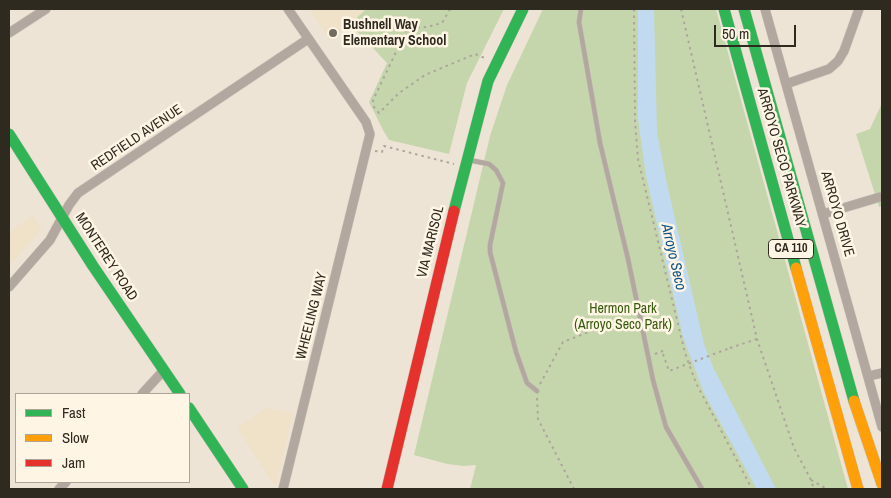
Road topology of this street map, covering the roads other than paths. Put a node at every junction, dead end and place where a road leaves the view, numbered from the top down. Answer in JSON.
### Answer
{"nodes":[{"id":1,"x":46,"y":9,"type":"edge"},
{"id":2,"x":288,"y":9,"type":"edge"},
{"id":3,"x":523,"y":9,"type":"edge"},
{"id":4,"x":581,"y":9,"type":"edge"},
{"id":5,"x":724,"y":9,"type":"edge"},
{"id":6,"x":744,"y":9,"type":"edge"},
{"id":7,"x":765,"y":9,"type":"edge"},
{"id":8,"x":859,"y":9,"type":"edge"},
{"id":9,"x":9,"y":33,"type":"edge"},
{"id":10,"x":308,"y":40,"type":"junction"},
{"id":11,"x":786,"y":84,"type":"junction"},
{"id":12,"x":9,"y":134,"type":"edge"},
{"id":13,"x":466,"y":163,"type":"junction"},
{"id":14,"x":880,"y":197,"type":"dead end"},
{"id":15,"x":823,"y":214,"type":"junction"},
{"id":16,"x":63,"y":218,"type":"junction"},
{"id":17,"x":9,"y":287,"type":"edge"},
{"id":18,"x":164,"y":370,"type":"junction"},
{"id":19,"x":882,"y":373,"type":"edge"},
{"id":20,"x":869,"y":376,"type":"junction"},
{"id":21,"x":537,"y":392,"type":"road end"},
{"id":22,"x":143,"y":393,"type":"edge"},
{"id":23,"x":179,"y":393,"type":"edge"},
{"id":24,"x":190,"y":410,"type":"edge"},
{"id":25,"x":882,"y":427,"type":"edge"},
{"id":26,"x":882,"y":484,"type":"edge"},
{"id":27,"x":243,"y":489,"type":"edge"},
{"id":28,"x":283,"y":489,"type":"edge"},
{"id":29,"x":388,"y":489,"type":"edge"},
{"id":30,"x":702,"y":489,"type":"edge"},
{"id":31,"x":858,"y":489,"type":"edge"}],
"edges":[{"from":1,"to":9,"type":"street"},
{"from":2,"to":10,"type":"street","name":"WHEELING WAY"},
{"from":3,"to":13,"type":"main road","name":"VIA MARISOL"},
{"from":4,"to":30,"type":"lane"},
{"from":5,"to":31,"type":"main road","name":"ARROYO SECO PARKWAY","number":"CA 110"},
{"from":6,"to":26,"type":"main road","name":"ARROYO SECO PARKWAY","number":"CA 110"},
{"from":7,"to":11,"type":"street","name":"ARROYO DRIVE"},
{"from":8,"to":11,"type":"street"},
{"from":10,"to":16,"type":"street","name":"REDFIELD AVENUE"},
{"from":10,"to":28,"type":"street","name":"WHEELING WAY"},
{"from":11,"to":15,"type":"street","name":"ARROYO DRIVE"},
{"from":12,"to":16,"type":"main road","name":"MONTEREY ROAD"},
{"from":13,"to":21,"type":"lane"},
{"from":13,"to":29,"type":"main road","name":"VIA MARISOL"},
{"from":14,"to":15,"type":"street"},
{"from":15,"to":20,"type":"street","name":"ARROYO DRIVE"},
{"from":16,"to":17,"type":"street","name":"REDFIELD AVENUE"},
{"from":16,"to":18,"type":"main road","name":"MONTEREY ROAD"},
{"from":18,"to":22,"type":"street"},
{"from":18,"to":23,"type":"main road","name":"MONTEREY ROAD"},
{"from":19,"to":20,"type":"street"},
{"from":20,"to":25,"type":"street","name":"ARROYO DRIVE"},
{"from":24,"to":27,"type":"main road"}]}
